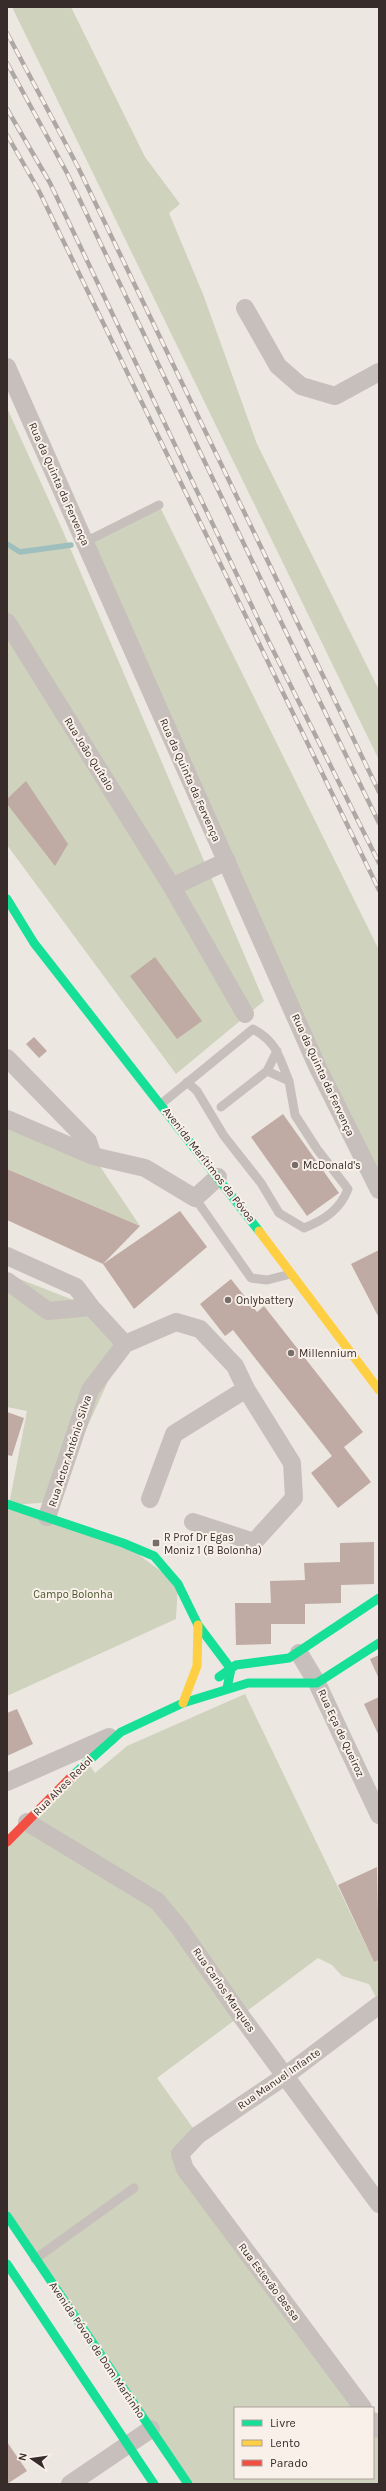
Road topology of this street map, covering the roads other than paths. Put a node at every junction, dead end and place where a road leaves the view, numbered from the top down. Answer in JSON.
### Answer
{"nodes":[{"id":1,"x":245,"y":308,"type":"dead end"},
{"id":2,"x":7,"y":367,"type":"edge"},
{"id":3,"x":379,"y":372,"type":"edge"},
{"id":4,"x":159,"y":505,"type":"dead end"},
{"id":5,"x":85,"y":542,"type":"junction"},
{"id":6,"x":7,"y":622,"type":"edge"},
{"id":7,"x":227,"y":861,"type":"junction"},
{"id":8,"x":172,"y":887,"type":"junction"},
{"id":9,"x":7,"y":899,"type":"edge"},
{"id":10,"x":14,"y":931,"type":"dead end"},
{"id":11,"x":34,"y":943,"type":"junction"},
{"id":12,"x":245,"y":1014,"type":"dead end"},
{"id":13,"x":277,"y":1052,"type":"junction"},
{"id":14,"x":7,"y":1058,"type":"edge"},
{"id":15,"x":267,"y":1071,"type":"junction"},
{"id":16,"x":289,"y":1081,"type":"junction"},
{"id":17,"x":187,"y":1082,"type":"junction"},
{"id":18,"x":161,"y":1104,"type":"junction"},
{"id":19,"x":221,"y":1108,"type":"dead end"},
{"id":20,"x":7,"y":1119,"type":"edge"},
{"id":21,"x":92,"y":1156,"type":"junction"},
{"id":22,"x":218,"y":1177,"type":"junction"},
{"id":23,"x":379,"y":1190,"type":"edge"},
{"id":24,"x":195,"y":1198,"type":"junction"},
{"id":25,"x":7,"y":1256,"type":"edge"},
{"id":26,"x":291,"y":1274,"type":"junction"},
{"id":27,"x":7,"y":1281,"type":"edge"},
{"id":28,"x":90,"y":1307,"type":"junction"},
{"id":29,"x":125,"y":1344,"type":"junction"},
{"id":30,"x":246,"y":1389,"type":"junction"},
{"id":31,"x":379,"y":1390,"type":"edge"},
{"id":32,"x":150,"y":1499,"type":"dead end"},
{"id":33,"x":8,"y":1508,"type":"edge"},
{"id":34,"x":47,"y":1517,"type":"junction"},
{"id":35,"x":193,"y":1522,"type":"dead end"},
{"id":36,"x":379,"y":1598,"type":"edge"},
{"id":37,"x":198,"y":1625,"type":"junction"},
{"id":38,"x":379,"y":1642,"type":"edge"},
{"id":39,"x":299,"y":1653,"type":"junction"},
{"id":40,"x":200,"y":1659,"type":"junction"},
{"id":41,"x":231,"y":1668,"type":"junction"},
{"id":42,"x":210,"y":1678,"type":"junction"},
{"id":43,"x":317,"y":1683,"type":"junction"},
{"id":44,"x":227,"y":1688,"type":"junction"},
{"id":45,"x":183,"y":1703,"type":"junction"},
{"id":46,"x":121,"y":1732,"type":"junction"},
{"id":47,"x":7,"y":1782,"type":"edge"},
{"id":48,"x":379,"y":1815,"type":"edge"},
{"id":49,"x":27,"y":1822,"type":"junction"},
{"id":50,"x":7,"y":1842,"type":"edge"},
{"id":51,"x":379,"y":2005,"type":"edge"},
{"id":52,"x":286,"y":2076,"type":"junction"},
{"id":53,"x":180,"y":2154,"type":"joint"},
{"id":54,"x":134,"y":2188,"type":"dead end"},
{"id":55,"x":379,"y":2204,"type":"edge"},
{"id":56,"x":7,"y":2216,"type":"edge"},
{"id":57,"x":35,"y":2259,"type":"junction"},
{"id":58,"x":7,"y":2264,"type":"edge"},
{"id":59,"x":362,"y":2407,"type":"edge"},
{"id":60,"x":151,"y":2429,"type":"junction"},
{"id":61,"x":128,"y":2445,"type":"junction"},
{"id":62,"x":70,"y":2484,"type":"edge"},
{"id":63,"x":154,"y":2484,"type":"edge"},
{"id":64,"x":188,"y":2484,"type":"edge"}],
"edges":[{"from":1,"to":3,"type":"street"},
{"from":2,"to":5,"type":"street","name":"Rua da Quinta da Fervença"},
{"from":4,"to":5,"type":"lane"},
{"from":5,"to":7,"type":"street","name":"Rua da Quinta da Fervença"},
{"from":6,"to":8,"type":"street","name":"Rua João Quítalo"},
{"from":7,"to":8,"type":"street"},
{"from":7,"to":23,"type":"street","name":"Rua da Quinta da Fervença"},
{"from":8,"to":12,"type":"street","name":"Rua João Quítalo"},
{"from":9,"to":11,"type":"street","name":"Avenida Marítimos da Póvoa"},
{"from":10,"to":11,"type":"street","name":"Avenida Marítimos da Póvoa"},
{"from":11,"to":18,"type":"street","name":"Avenida Marítimos da Póvoa"},
{"from":13,"to":15,"type":"lane"},
{"from":13,"to":16,"type":"lane"},
{"from":13,"to":17,"type":"lane"},
{"from":14,"to":21,"type":"street"},
{"from":15,"to":16,"type":"lane"},
{"from":15,"to":19,"type":"lane"},
{"from":16,"to":17,"type":"lane"},
{"from":17,"to":18,"type":"lane"},
{"from":18,"to":22,"type":"street","name":"Avenida Marítimos da Póvoa"},
{"from":20,"to":21,"type":"street"},
{"from":21,"to":24,"type":"street"},
{"from":22,"to":24,"type":"street"},
{"from":22,"to":26,"type":"street","name":"Avenida Marítimos da Póvoa"},
{"from":24,"to":26,"type":"lane"},
{"from":25,"to":28,"type":"street"},
{"from":26,"to":31,"type":"street","name":"Avenida Marítimos da Póvoa"},
{"from":27,"to":28,"type":"street"},
{"from":28,"to":29,"type":"street"},
{"from":29,"to":30,"type":"street","name":"Rua Actor António Silva"},
{"from":29,"to":34,"type":"street","name":"Rua Actor António Silva"},
{"from":30,"to":32,"type":"street"},
{"from":30,"to":35,"type":"street","name":"Rua Actor António Silva"},
{"from":33,"to":34,"type":"street"},
{"from":34,"to":37,"type":"street"},
{"from":36,"to":39,"type":"street"},
{"from":37,"to":40,"type":"street"},
{"from":37,"to":41,"type":"street"},
{"from":38,"to":43,"type":"street"},
{"from":39,"to":41,"type":"street"},
{"from":39,"to":43,"type":"street","name":"Rua Eça de Queiroz"},
{"from":40,"to":42,"type":"street"},
{"from":40,"to":45,"type":"street"},
{"from":41,"to":42,"type":"street"},
{"from":41,"to":44,"type":"street"},
{"from":42,"to":44,"type":"street"},
{"from":42,"to":45,"type":"street"},
{"from":43,"to":44,"type":"street"},
{"from":43,"to":48,"type":"street","name":"Rua Eça de Queiroz"},
{"from":44,"to":45,"type":"street"},
{"from":45,"to":46,"type":"street","name":"Rua Alves Redol"},
{"from":46,"to":47,"type":"street"},
{"from":46,"to":49,"type":"street","name":"Rua Alves Redol"},
{"from":49,"to":50,"type":"street","name":"Rua Alves Redol"},
{"from":49,"to":52,"type":"street","name":"Rua Carlos Marques"},
{"from":51,"to":52,"type":"street","name":"Rua Manuel Infante"},
{"from":52,"to":53,"type":"street","name":"Rua Manuel Infante"},
{"from":52,"to":55,"type":"street","name":"Rua Carlos Marques"},
{"from":53,"to":59,"type":"street","name":"Rua Estevão Bessa"},
{"from":54,"to":57,"type":"lane"},
{"from":56,"to":57,"type":"street","name":"Avenida Póvoa de Dom Martinho"},
{"from":57,"to":60,"type":"street","name":"Avenida Póvoa de Dom Martinho"},
{"from":58,"to":61,"type":"street"},
{"from":60,"to":61,"type":"street"},
{"from":60,"to":64,"type":"street","name":"Avenida Póvoa de Dom Martinho"},
{"from":61,"to":62,"type":"street"},
{"from":61,"to":63,"type":"street"}]}
